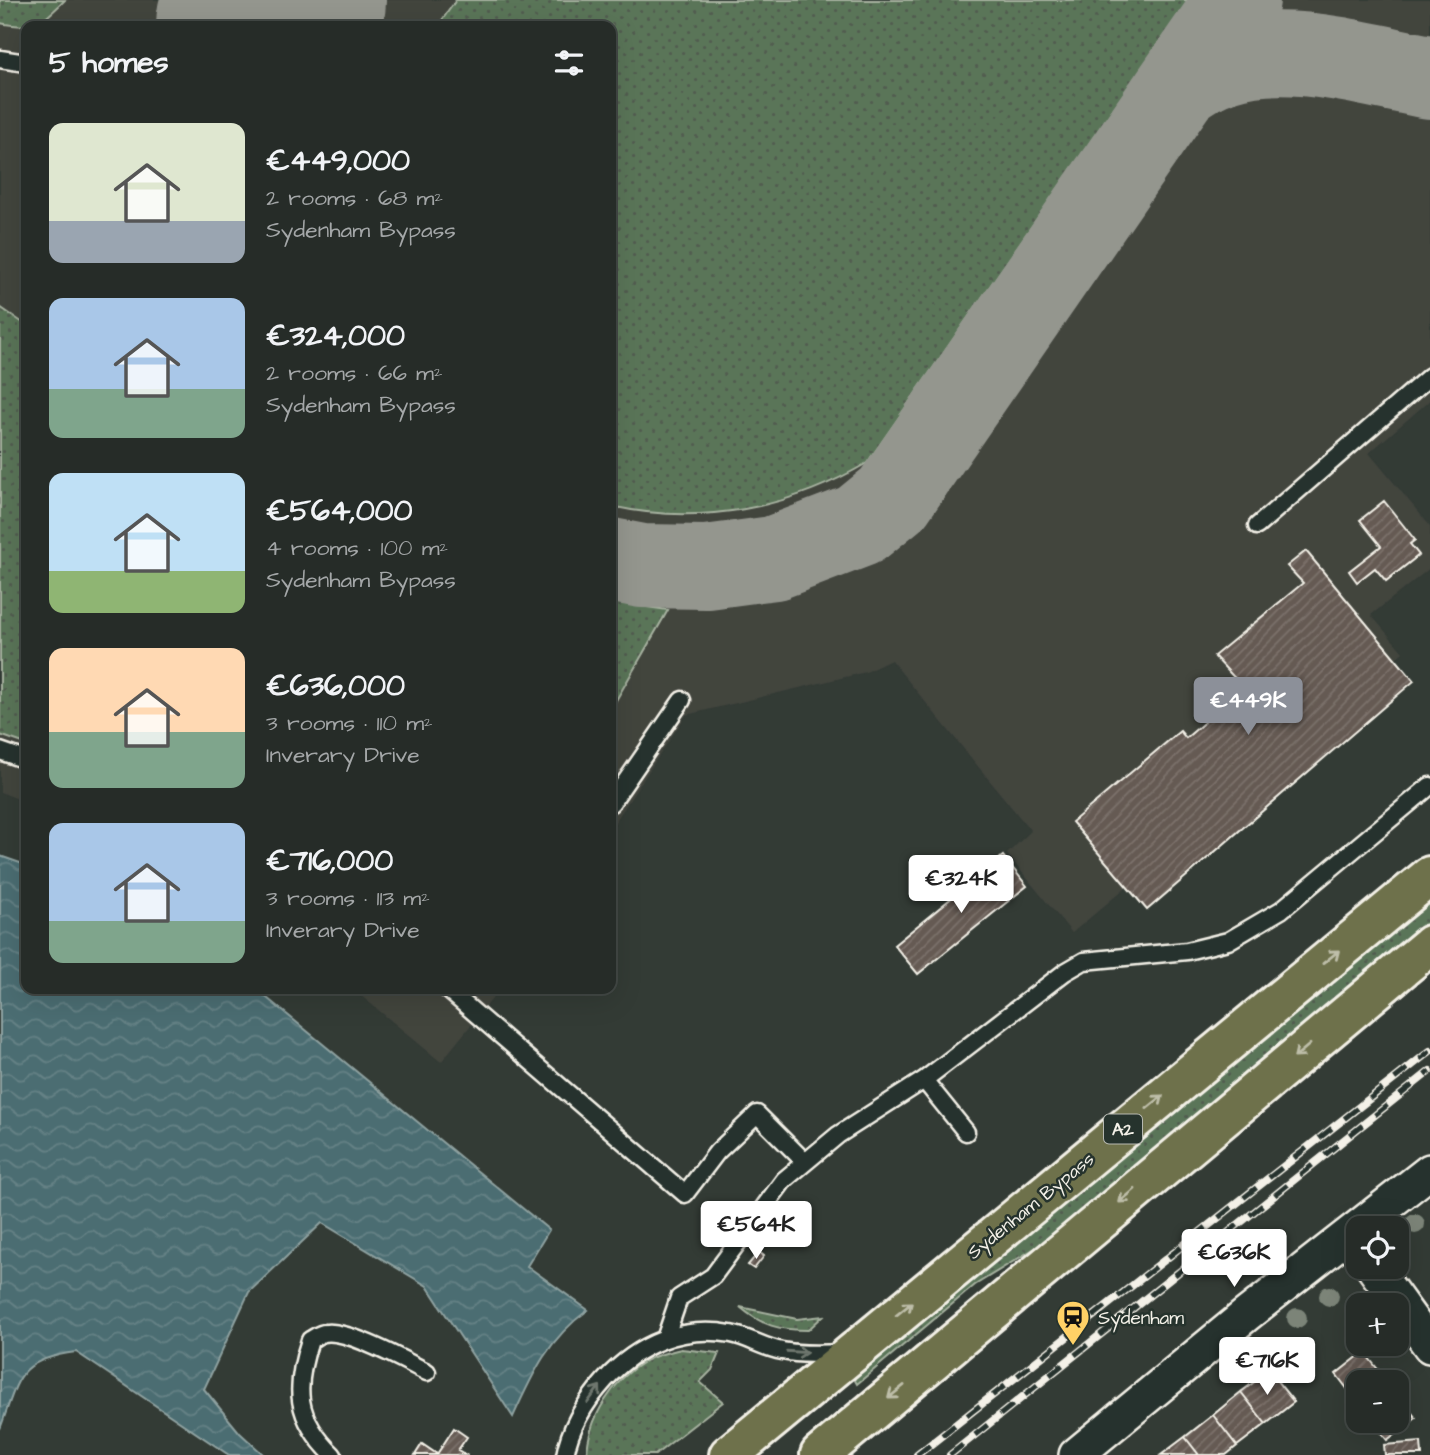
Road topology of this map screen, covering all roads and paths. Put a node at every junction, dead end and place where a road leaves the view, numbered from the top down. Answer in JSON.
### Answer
{"nodes":[{"id":1,"x":0,"y":59,"type":"edge"},
{"id":2,"x":21,"y":62,"type":"edge"},
{"id":3,"x":1430,"y":376,"type":"edge"},
{"id":4,"x":1257,"y":526,"type":"dead end"},
{"id":5,"x":682,"y":700,"type":"dead end"},
{"id":6,"x":0,"y":751,"type":"edge"},
{"id":7,"x":21,"y":758,"type":"edge"},
{"id":8,"x":1430,"y":786,"type":"edge"},
{"id":9,"x":616,"y":796,"type":"edge"},
{"id":10,"x":1430,"y":876,"type":"edge"},
{"id":11,"x":1430,"y":944,"type":"edge"},
{"id":12,"x":453,"y":994,"type":"edge"},
{"id":13,"x":924,"y":1080,"type":"junction"},
{"id":14,"x":966,"y":1132,"type":"dead end"},
{"id":15,"x":805,"y":1162,"type":"junction"},
{"id":16,"x":1430,"y":1171,"type":"edge"},
{"id":17,"x":1380,"y":1216,"type":"edge"},
{"id":18,"x":1346,"y":1246,"type":"edge"},
{"id":19,"x":1382,"y":1279,"type":"edge"},
{"id":20,"x":665,"y":1339,"type":"junction"},
{"id":21,"x":1430,"y":1346,"type":"edge"},
{"id":22,"x":851,"y":1352,"type":"junction"},
{"id":23,"x":427,"y":1372,"type":"dead end"},
{"id":24,"x":333,"y":1455,"type":"edge"},
{"id":25,"x":565,"y":1455,"type":"edge"},
{"id":26,"x":729,"y":1455,"type":"edge"},
{"id":27,"x":820,"y":1455,"type":"edge"},
{"id":28,"x":1076,"y":1455,"type":"edge"}],
"edges":[{"from":1,"to":2,"type":"lane"},
{"from":3,"to":4,"type":"lane"},
{"from":5,"to":9,"type":"lane"},
{"from":6,"to":7,"type":"lane"},
{"from":8,"to":13,"type":"lane"},
{"from":22,"to":10,"type":"highway","name":"Sydenham Bypass","number":"A2","one_way":true},
{"from":11,"to":27,"type":"highway","one_way":true},
{"from":12,"to":15,"type":"lane"},
{"from":13,"to":14,"type":"lane"},
{"from":13,"to":15,"type":"lane"},
{"from":15,"to":20,"type":"lane"},
{"from":16,"to":17,"type":"street"},
{"from":18,"to":28,"type":"street"},
{"from":19,"to":21,"type":"street"},
{"from":20,"to":22,"type":"lane","one_way":true},
{"from":25,"to":20,"type":"lane","one_way":true},
{"from":22,"to":26,"type":"highway","name":"Sydenham Bypass","number":"A2"},
{"from":23,"to":24,"type":"lane"}]}
